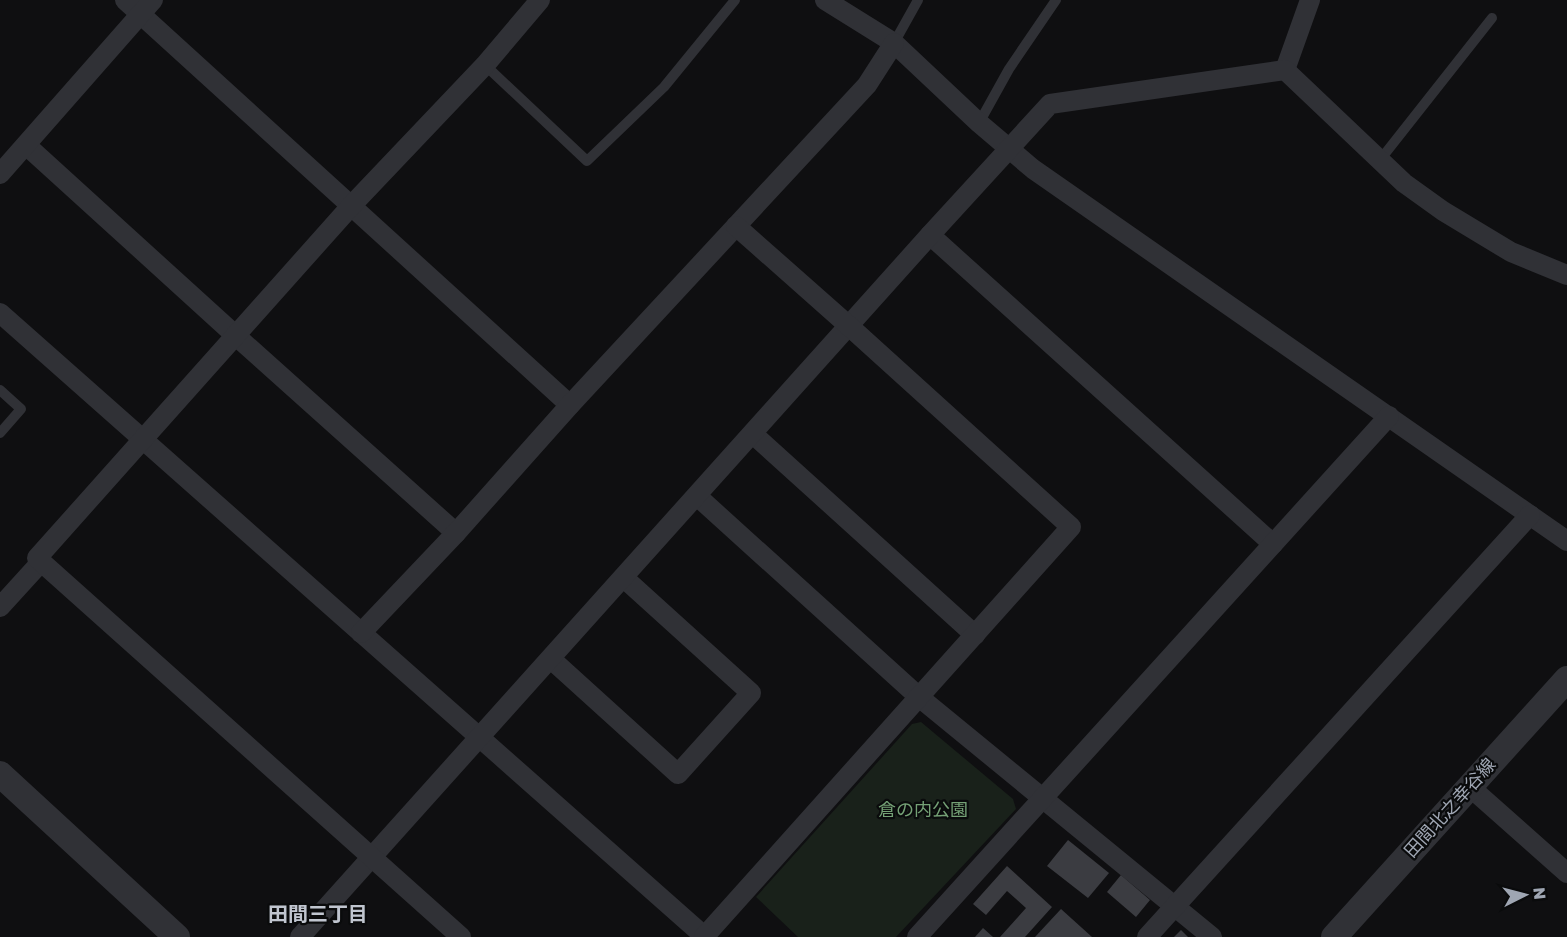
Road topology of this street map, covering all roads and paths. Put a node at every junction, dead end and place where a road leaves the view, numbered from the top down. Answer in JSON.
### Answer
{"nodes":[{"id":1,"x":125,"y":0,"type":"edge"},
{"id":2,"x":540,"y":0,"type":"edge"},
{"id":3,"x":735,"y":0,"type":"edge"},
{"id":4,"x":825,"y":0,"type":"edge"},
{"id":5,"x":918,"y":0,"type":"edge"},
{"id":6,"x":1056,"y":0,"type":"edge"},
{"id":7,"x":1310,"y":0,"type":"edge"},
{"id":8,"x":147,"y":7,"type":"edge"},
{"id":9,"x":1492,"y":18,"type":"dead end"},
{"id":10,"x":894,"y":43,"type":"junction"},
{"id":11,"x":484,"y":65,"type":"junction"},
{"id":12,"x":1286,"y":70,"type":"junction"},
{"id":13,"x":980,"y":123,"type":"junction"},
{"id":14,"x":26,"y":145,"type":"junction"},
{"id":15,"x":1009,"y":148,"type":"junction"},
{"id":16,"x":1380,"y":160,"type":"junction"},
{"id":17,"x":0,"y":174,"type":"edge"},
{"id":18,"x":351,"y":206,"type":"junction"},
{"id":19,"x":736,"y":226,"type":"junction"},
{"id":20,"x":930,"y":235,"type":"junction"},
{"id":21,"x":1567,"y":275,"type":"edge"},
{"id":22,"x":0,"y":314,"type":"edge"},
{"id":23,"x":849,"y":326,"type":"junction"},
{"id":24,"x":235,"y":335,"type":"junction"},
{"id":25,"x":0,"y":390,"type":"edge"},
{"id":26,"x":570,"y":405,"type":"junction"},
{"id":27,"x":1389,"y":416,"type":"junction"},
{"id":28,"x":0,"y":433,"type":"edge"},
{"id":29,"x":753,"y":434,"type":"junction"},
{"id":30,"x":143,"y":440,"type":"junction"},
{"id":31,"x":697,"y":496,"type":"junction"},
{"id":32,"x":1530,"y":515,"type":"junction"},
{"id":33,"x":456,"y":532,"type":"junction"},
{"id":34,"x":1567,"y":541,"type":"edge"},
{"id":35,"x":1273,"y":544,"type":"junction"},
{"id":36,"x":41,"y":562,"type":"junction"},
{"id":37,"x":624,"y":578,"type":"junction"},
{"id":38,"x":0,"y":607,"type":"edge"},
{"id":39,"x":361,"y":633,"type":"junction"},
{"id":40,"x":975,"y":634,"type":"junction"},
{"id":41,"x":551,"y":659,"type":"junction"},
{"id":42,"x":1567,"y":679,"type":"edge"},
{"id":43,"x":919,"y":697,"type":"junction"},
{"id":44,"x":480,"y":738,"type":"junction"},
{"id":45,"x":0,"y":774,"type":"edge"},
{"id":46,"x":1470,"y":787,"type":"junction"},
{"id":47,"x":1042,"y":798,"type":"junction"},
{"id":48,"x":372,"y":858,"type":"junction"},
{"id":49,"x":1567,"y":873,"type":"edge"},
{"id":50,"x":1175,"y":906,"type":"junction"},
{"id":51,"x":177,"y":937,"type":"edge"},
{"id":52,"x":300,"y":937,"type":"edge"},
{"id":53,"x":461,"y":937,"type":"edge"},
{"id":54,"x":704,"y":937,"type":"edge"},
{"id":55,"x":917,"y":937,"type":"edge"},
{"id":56,"x":1147,"y":937,"type":"edge"},
{"id":57,"x":1212,"y":937,"type":"edge"},
{"id":58,"x":1334,"y":937,"type":"edge"}],
"edges":[{"from":1,"to":8,"type":"street"},
{"from":2,"to":11,"type":"street"},
{"from":3,"to":11,"type":"lane"},
{"from":4,"to":10,"type":"street"},
{"from":5,"to":10,"type":"lane"},
{"from":6,"to":13,"type":"lane"},
{"from":7,"to":12,"type":"street"},
{"from":8,"to":14,"type":"street"},
{"from":8,"to":18,"type":"street"},
{"from":9,"to":16,"type":"lane"},
{"from":10,"to":13,"type":"street"},
{"from":10,"to":19,"type":"street"},
{"from":11,"to":18,"type":"street"},
{"from":12,"to":15,"type":"street"},
{"from":12,"to":16,"type":"street"},
{"from":13,"to":15,"type":"street"},
{"from":14,"to":17,"type":"street"},
{"from":14,"to":24,"type":"street"},
{"from":15,"to":20,"type":"street"},
{"from":15,"to":27,"type":"street"},
{"from":16,"to":21,"type":"street"},
{"from":18,"to":24,"type":"street"},
{"from":18,"to":26,"type":"street"},
{"from":19,"to":23,"type":"street"},
{"from":19,"to":26,"type":"street"},
{"from":20,"to":23,"type":"street"},
{"from":20,"to":35,"type":"street"},
{"from":22,"to":30,"type":"street"},
{"from":23,"to":29,"type":"street"},
{"from":23,"to":40,"type":"street"},
{"from":24,"to":30,"type":"street"},
{"from":24,"to":33,"type":"street"},
{"from":25,"to":28,"type":"lane"},
{"from":26,"to":33,"type":"street"},
{"from":27,"to":32,"type":"street"},
{"from":27,"to":35,"type":"street"},
{"from":29,"to":31,"type":"street"},
{"from":29,"to":40,"type":"street"},
{"from":30,"to":36,"type":"street"},
{"from":30,"to":39,"type":"street"},
{"from":31,"to":37,"type":"street"},
{"from":31,"to":43,"type":"street"},
{"from":32,"to":34,"type":"street"},
{"from":32,"to":50,"type":"street"},
{"from":33,"to":39,"type":"street"},
{"from":35,"to":47,"type":"street"},
{"from":36,"to":38,"type":"street"},
{"from":36,"to":48,"type":"street"},
{"from":37,"to":41,"type":"street"},
{"from":37,"to":41,"type":"street"},
{"from":39,"to":44,"type":"street"},
{"from":40,"to":43,"type":"street"},
{"from":41,"to":44,"type":"street"},
{"from":42,"to":46,"type":"street","name":"田間北之幸谷線"},
{"from":43,"to":47,"type":"street"},
{"from":43,"to":54,"type":"street"},
{"from":44,"to":48,"type":"street"},
{"from":44,"to":54,"type":"street"},
{"from":45,"to":51,"type":"street"},
{"from":46,"to":49,"type":"street"},
{"from":46,"to":58,"type":"street","name":"田間北之幸谷線"},
{"from":47,"to":50,"type":"street"},
{"from":47,"to":55,"type":"street"},
{"from":48,"to":52,"type":"street"},
{"from":48,"to":53,"type":"street"},
{"from":50,"to":56,"type":"street"},
{"from":50,"to":57,"type":"street"}]}
